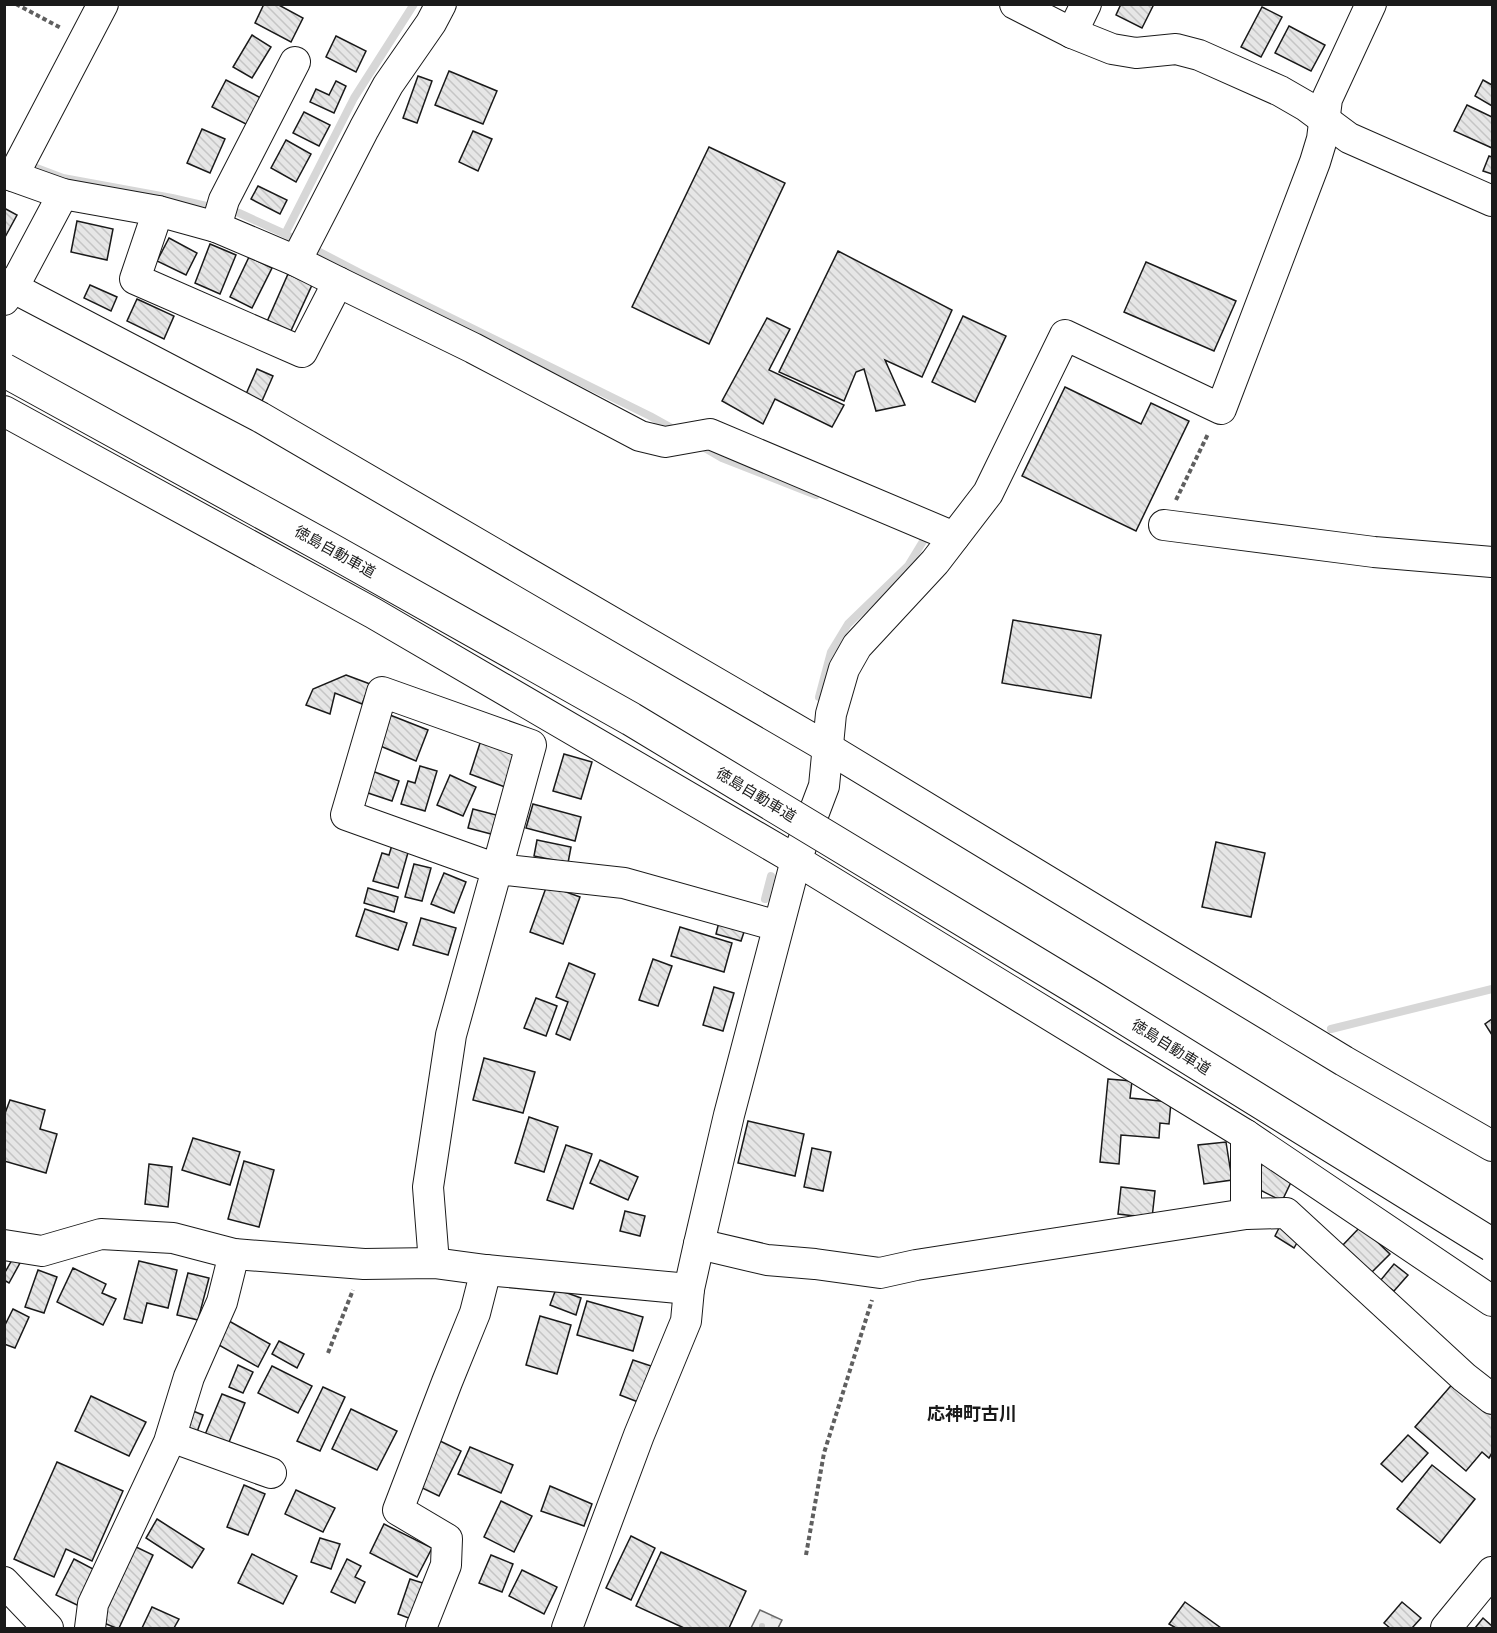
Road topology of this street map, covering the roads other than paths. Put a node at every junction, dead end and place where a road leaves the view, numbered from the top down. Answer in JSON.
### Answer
{"nodes":[{"id":1,"x":103,"y":4,"type":"edge"},
{"id":2,"x":441,"y":4,"type":"edge"},
{"id":3,"x":1015,"y":4,"type":"edge"},
{"id":4,"x":1086,"y":4,"type":"edge"},
{"id":5,"x":1371,"y":4,"type":"edge"},
{"id":6,"x":1072,"y":33,"type":"junction"},
{"id":7,"x":295,"y":62,"type":"dead end"},
{"id":8,"x":1324,"y":120,"type":"junction"},
{"id":9,"x":14,"y":168,"type":"edge"},
{"id":10,"x":63,"y":194,"type":"junction"},
{"id":11,"x":1492,"y":201,"type":"edge"},
{"id":12,"x":158,"y":211,"type":"junction"},
{"id":13,"x":220,"y":214,"type":"junction"},
{"id":14,"x":302,"y":249,"type":"junction"},
{"id":15,"x":338,"y":282,"type":"junction"},
{"id":16,"x":8,"y":290,"type":"edge"},
{"id":17,"x":4,"y":370,"type":"edge"},
{"id":18,"x":4,"y":411,"type":"edge"},
{"id":19,"x":1164,"y":525,"type":"road end"},
{"id":20,"x":954,"y":537,"type":"junction"},
{"id":21,"x":1492,"y":562,"type":"edge"},
{"id":22,"x":828,"y":748,"type":"junction"},
{"id":23,"x":796,"y":860,"type":"junction"},
{"id":24,"x":497,"y":869,"type":"junction"},
{"id":25,"x":778,"y":926,"type":"junction"},
{"id":26,"x":1246,"y":1135,"type":"junction"},
{"id":27,"x":1492,"y":1146,"type":"edge"},
{"id":28,"x":1246,"y":1214,"type":"junction"},
{"id":29,"x":699,"y":1244,"type":"junction"},
{"id":30,"x":4,"y":1245,"type":"edge"},
{"id":31,"x":1492,"y":1245,"type":"edge"},
{"id":32,"x":234,"y":1254,"type":"junction"},
{"id":33,"x":434,"y":1263,"type":"junction"},
{"id":34,"x":486,"y":1270,"type":"junction"},
{"id":35,"x":689,"y":1289,"type":"junction"},
{"id":36,"x":1492,"y":1301,"type":"edge"},
{"id":37,"x":1492,"y":1399,"type":"edge"},
{"id":38,"x":171,"y":1437,"type":"junction"},
{"id":39,"x":270,"y":1473,"type":"dead end"},
{"id":40,"x":1492,"y":1572,"type":"edge"},
{"id":41,"x":4,"y":1582,"type":"edge"},
{"id":42,"x":48,"y":1629,"type":"edge"},
{"id":43,"x":90,"y":1629,"type":"edge"},
{"id":44,"x":421,"y":1629,"type":"edge"},
{"id":45,"x":567,"y":1629,"type":"edge"},
{"id":46,"x":1446,"y":1629,"type":"edge"}],
"edges":[{"from":1,"to":9,"type":"street"},
{"from":2,"to":14,"type":"street"},
{"from":3,"to":6,"type":"street"},
{"from":4,"to":6,"type":"street"},
{"from":5,"to":8,"type":"street"},
{"from":6,"to":8,"type":"street"},
{"from":7,"to":13,"type":"street"},
{"from":8,"to":11,"type":"street"},
{"from":8,"to":20,"type":"street"},
{"from":9,"to":10,"type":"street"},
{"from":10,"to":12,"type":"street"},
{"from":10,"to":16,"type":"street"},
{"from":12,"to":13,"type":"street"},
{"from":12,"to":15,"type":"street"},
{"from":13,"to":14,"type":"street"},
{"from":14,"to":15,"type":"street"},
{"from":15,"to":20,"type":"street"},
{"from":16,"to":22,"type":"street"},
{"from":17,"to":31,"type":"highway","name":"徳島自動車道","bridge":true},
{"from":18,"to":23,"type":"street"},
{"from":19,"to":21,"type":"street"},
{"from":20,"to":22,"type":"street"},
{"from":22,"to":23,"type":"street"},
{"from":22,"to":27,"type":"street"},
{"from":23,"to":25,"type":"street"},
{"from":23,"to":26,"type":"street"},
{"from":24,"to":24,"type":"street"},
{"from":24,"to":25,"type":"street"},
{"from":24,"to":33,"type":"street"},
{"from":25,"to":29,"type":"street"},
{"from":26,"to":28,"type":"street"},
{"from":26,"to":36,"type":"street"},
{"from":28,"to":29,"type":"street"},
{"from":28,"to":37,"type":"street"},
{"from":29,"to":35,"type":"street"},
{"from":30,"to":32,"type":"street"},
{"from":32,"to":33,"type":"street"},
{"from":32,"to":38,"type":"street"},
{"from":33,"to":34,"type":"street"},
{"from":34,"to":35,"type":"street"},
{"from":34,"to":44,"type":"street"},
{"from":35,"to":45,"type":"street"},
{"from":38,"to":39,"type":"street"},
{"from":38,"to":43,"type":"street"},
{"from":40,"to":46,"type":"street"},
{"from":41,"to":42,"type":"street"}]}
